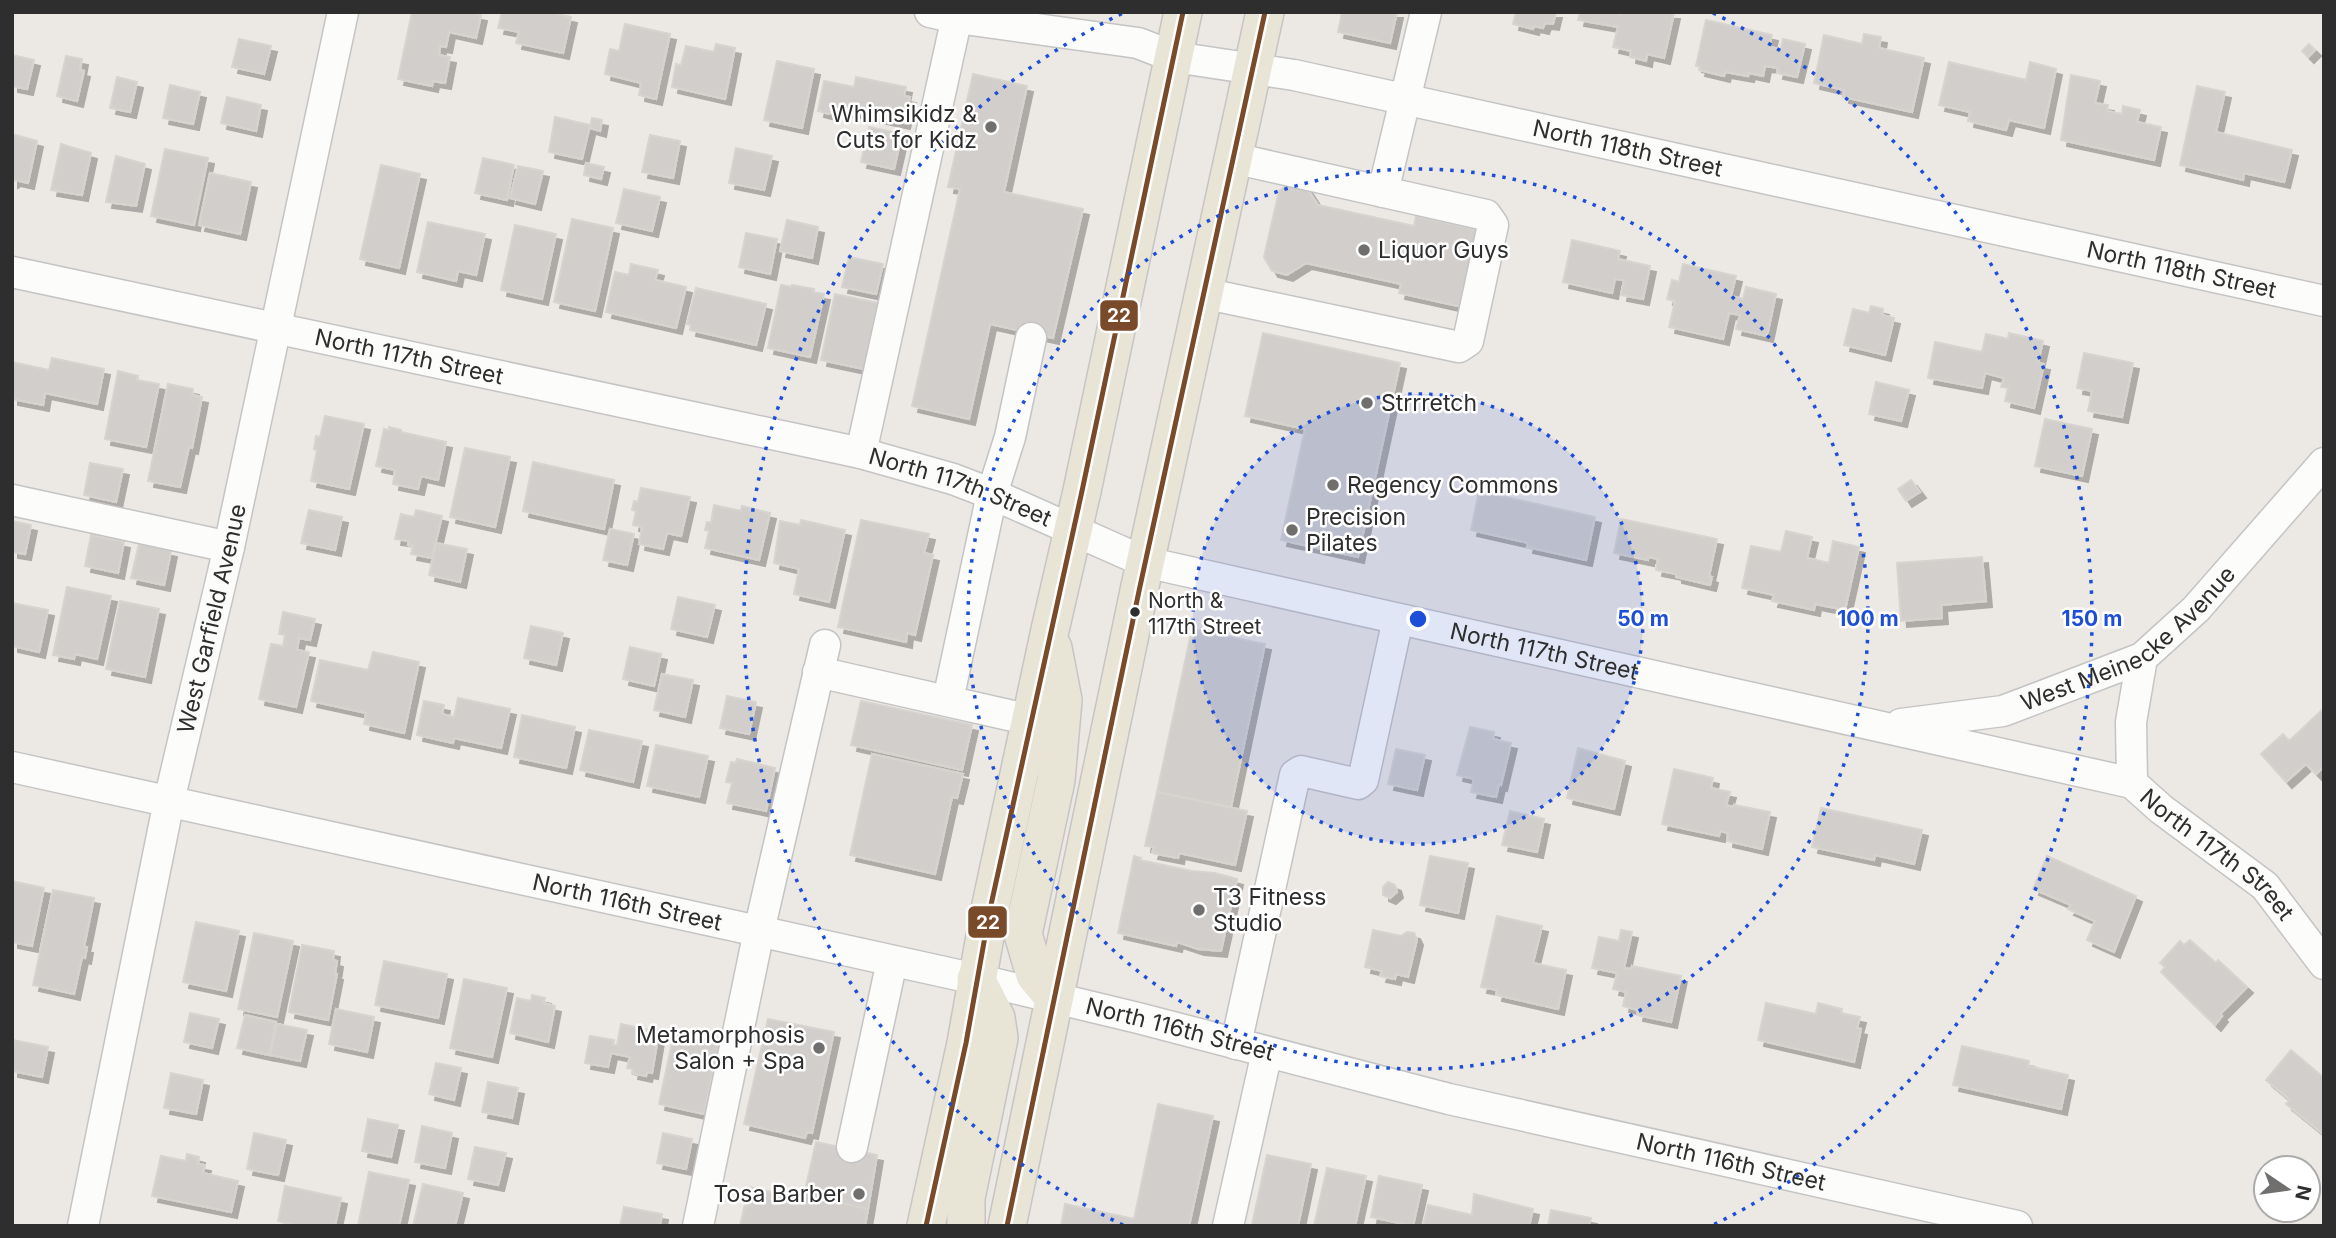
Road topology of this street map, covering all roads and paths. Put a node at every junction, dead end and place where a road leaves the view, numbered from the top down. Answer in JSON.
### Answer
{"nodes":[{"id":1,"x":343,"y":12,"type":"edge"},
{"id":2,"x":1183,"y":12,"type":"edge"},
{"id":3,"x":1265,"y":12,"type":"edge"},
{"id":4,"x":1426,"y":12,"type":"edge"},
{"id":5,"x":948,"y":14,"type":"edge"},
{"id":6,"x":1174,"y":57,"type":"junction"},
{"id":7,"x":1253,"y":68,"type":"junction"},
{"id":8,"x":1404,"y":99,"type":"junction"},
{"id":9,"x":1233,"y":158,"type":"junction"},
{"id":10,"x":1383,"y":192,"type":"junction"},
{"id":11,"x":12,"y":272,"type":"edge"},
{"id":12,"x":1203,"y":293,"type":"junction"},
{"id":13,"x":2324,"y":301,"type":"edge"},
{"id":14,"x":277,"y":329,"type":"junction"},
{"id":15,"x":1031,"y":338,"type":"dead end"},
{"id":16,"x":861,"y":453,"type":"junction"},
{"id":17,"x":2324,"y":463,"type":"edge"},
{"id":18,"x":992,"y":494,"type":"junction"},
{"id":19,"x":12,"y":500,"type":"edge"},
{"id":20,"x":1074,"y":530,"type":"junction"},
{"id":21,"x":229,"y":547,"type":"junction"},
{"id":22,"x":1145,"y":562,"type":"junction"},
{"id":23,"x":1398,"y":619,"type":"junction"},
{"id":24,"x":1050,"y":630,"type":"junction"},
{"id":25,"x":2142,"y":658,"type":"junction"},
{"id":26,"x":947,"y":700,"type":"junction"},
{"id":27,"x":1031,"y":720,"type":"junction"},
{"id":28,"x":1883,"y":726,"type":"junction"},
{"id":29,"x":12,"y":767,"type":"edge"},
{"id":30,"x":2132,"y":783,"type":"junction"},
{"id":31,"x":169,"y":801,"type":"junction"},
{"id":32,"x":759,"y":930,"type":"junction"},
{"id":33,"x":892,"y":961,"type":"junction"},
{"id":34,"x":2324,"y":964,"type":"edge"},
{"id":35,"x":976,"y":979,"type":"junction"},
{"id":36,"x":1054,"y":998,"type":"junction"},
{"id":37,"x":1236,"y":1044,"type":"junction"},
{"id":38,"x":1267,"y":1052,"type":"junction"},
{"id":39,"x":852,"y":1147,"type":"dead end"},
{"id":40,"x":83,"y":1226,"type":"edge"},
{"id":41,"x":698,"y":1226,"type":"edge"},
{"id":42,"x":926,"y":1226,"type":"edge"},
{"id":43,"x":966,"y":1226,"type":"edge"},
{"id":44,"x":1007,"y":1226,"type":"edge"},
{"id":45,"x":1228,"y":1226,"type":"edge"},
{"id":46,"x":2017,"y":1226,"type":"edge"}],
"edges":[{"from":1,"to":14,"type":"street","name":"West Garfield Avenue"},
{"from":2,"to":6,"type":"main road"},
{"from":3,"to":7,"type":"main road"},
{"from":4,"to":8,"type":"street"},
{"from":5,"to":6,"type":"street","name":"North 118th Street"},
{"from":5,"to":16,"type":"street"},
{"from":6,"to":7,"type":"street","name":"North 118th Street"},
{"from":6,"to":20,"type":"main road"},
{"from":7,"to":8,"type":"street","name":"North 118th Street"},
{"from":7,"to":9,"type":"main road"},
{"from":8,"to":10,"type":"street"},
{"from":8,"to":13,"type":"street","name":"North 118th Street"},
{"from":9,"to":10,"type":"street"},
{"from":9,"to":12,"type":"main road"},
{"from":10,"to":12,"type":"street"},
{"from":11,"to":14,"type":"street","name":"North 117th Street"},
{"from":12,"to":22,"type":"main road"},
{"from":14,"to":16,"type":"street","name":"North 117th Street"},
{"from":14,"to":21,"type":"street","name":"West Garfield Avenue"},
{"from":15,"to":18,"type":"street"},
{"from":16,"to":18,"type":"street","name":"North 117th Street"},
{"from":17,"to":25,"type":"street","name":"West Meinecke Avenue"},
{"from":18,"to":20,"type":"street","name":"North 117th Street"},
{"from":18,"to":26,"type":"street"},
{"from":19,"to":21,"type":"street"},
{"from":20,"to":22,"type":"street","name":"North 117th Street"},
{"from":20,"to":24,"type":"main road"},
{"from":21,"to":31,"type":"street","name":"West Garfield Avenue"},
{"from":22,"to":23,"type":"street","name":"North 117th Street"},
{"from":22,"to":36,"type":"main road"},
{"from":23,"to":28,"type":"street","name":"North 117th Street"},
{"from":23,"to":37,"type":"street"},
{"from":24,"to":27,"type":"main road"},
{"from":24,"to":36,"type":"main road"},
{"from":25,"to":28,"type":"street","name":"West Meinecke Avenue"},
{"from":25,"to":30,"type":"street"},
{"from":26,"to":27,"type":"street"},
{"from":26,"to":32,"type":"street"},
{"from":27,"to":35,"type":"main road"},
{"from":28,"to":30,"type":"street","name":"North 117th Street"},
{"from":29,"to":31,"type":"street","name":"North 116th Street"},
{"from":30,"to":34,"type":"street","name":"North 117th Street"},
{"from":31,"to":32,"type":"street","name":"North 116th Street"},
{"from":31,"to":40,"type":"street","name":"West Garfield Avenue"},
{"from":32,"to":33,"type":"street","name":"North 116th Street"},
{"from":32,"to":41,"type":"street"},
{"from":33,"to":35,"type":"street","name":"North 116th Street"},
{"from":33,"to":39,"type":"street"},
{"from":35,"to":36,"type":"street","name":"North 116th Street"},
{"from":35,"to":42,"type":"main road"},
{"from":35,"to":43,"type":"main road"},
{"from":36,"to":37,"type":"street","name":"North 116th Street"},
{"from":36,"to":44,"type":"main road"},
{"from":37,"to":38,"type":"street","name":"North 116th Street"},
{"from":38,"to":45,"type":"street"},
{"from":38,"to":46,"type":"street","name":"North 116th Street"}]}
